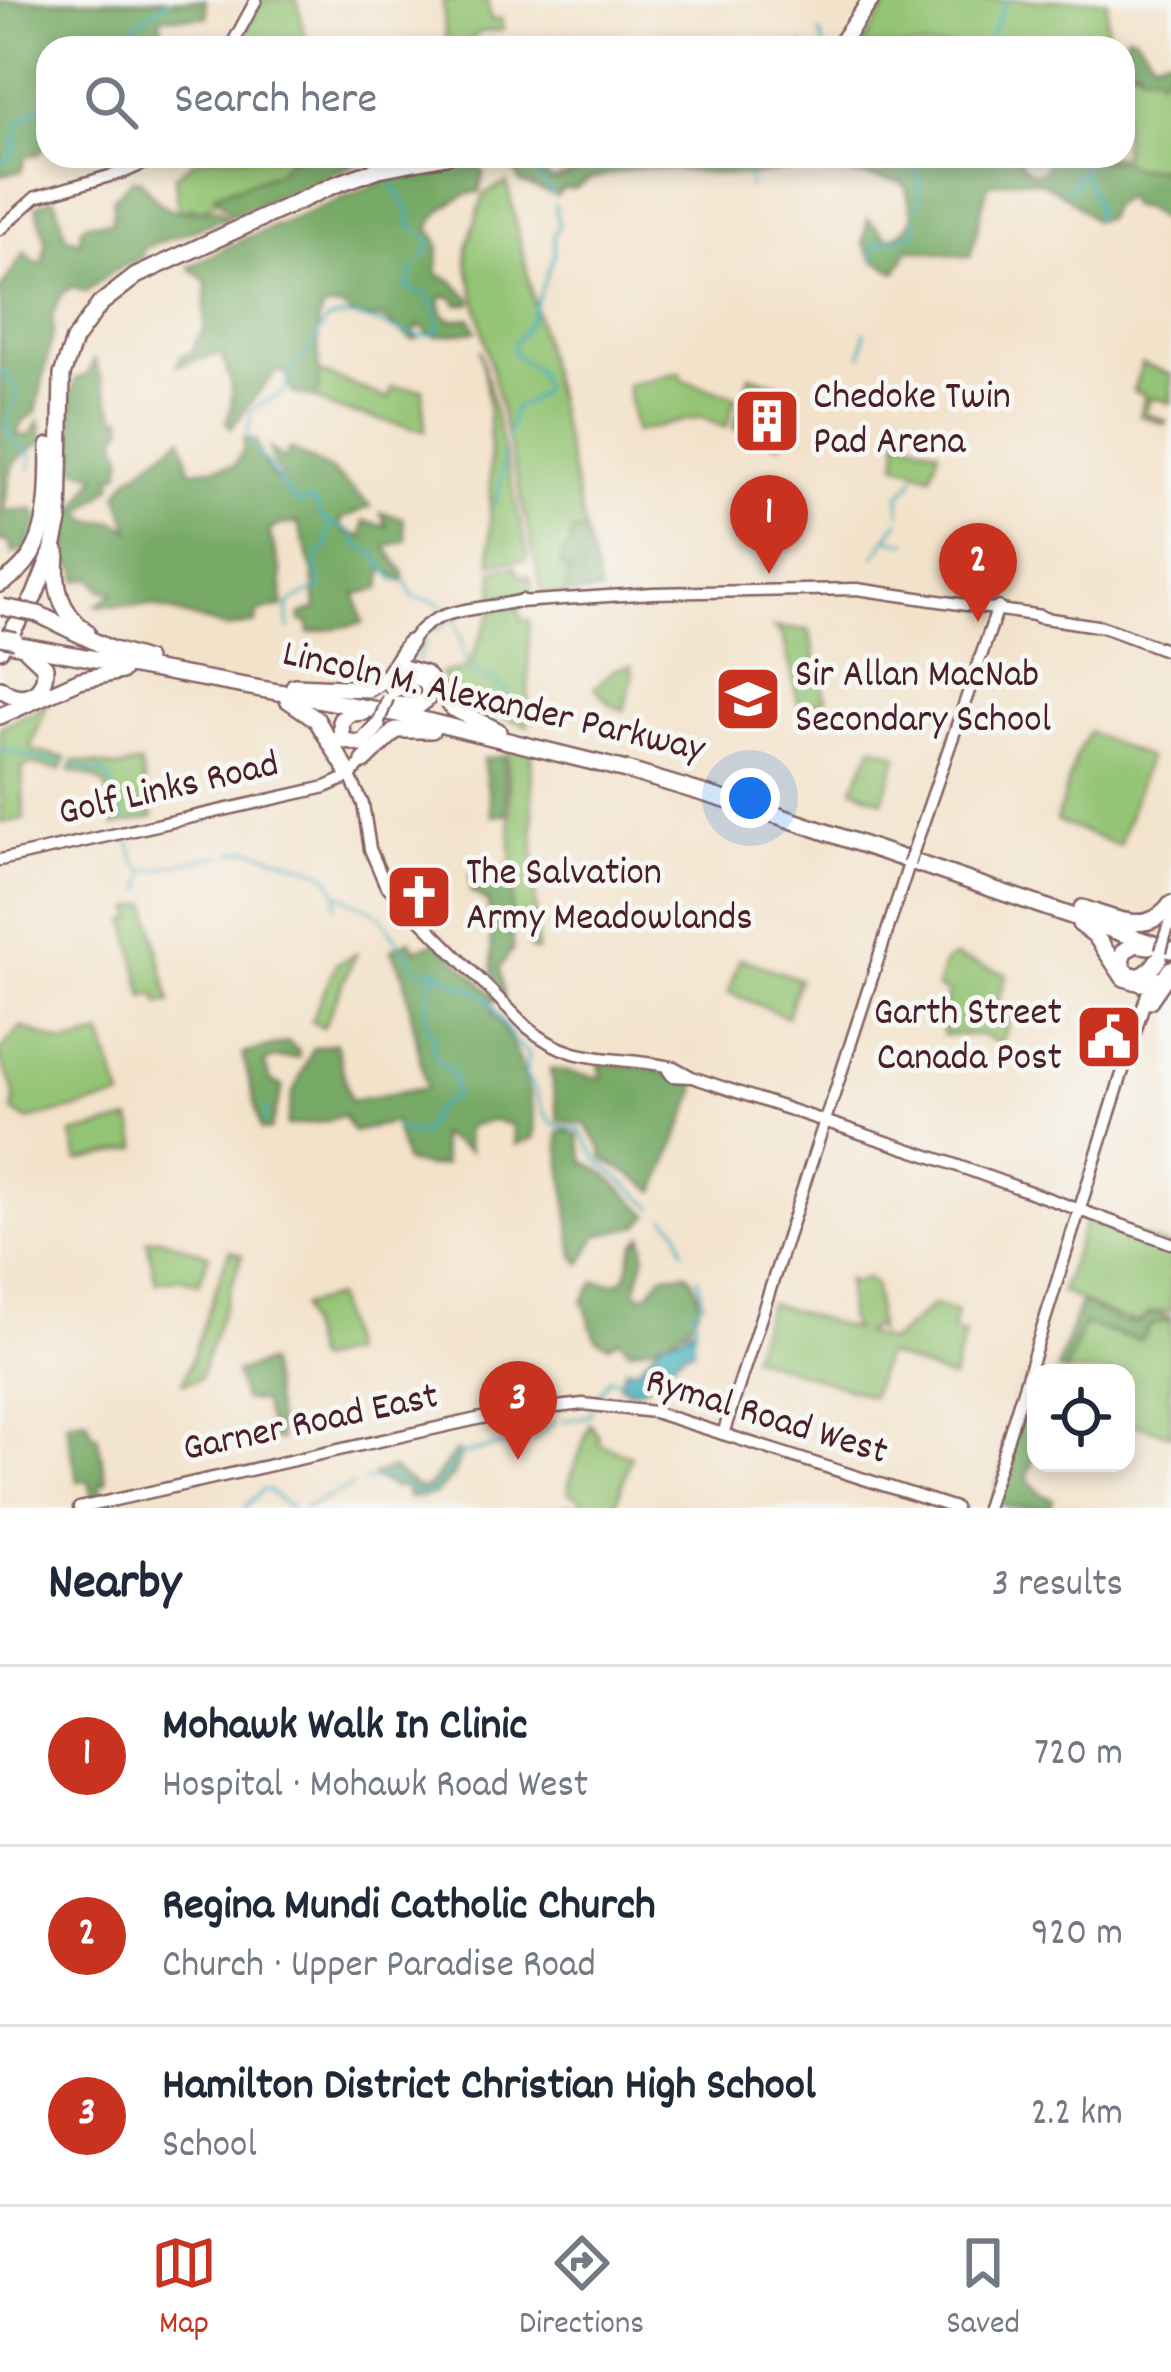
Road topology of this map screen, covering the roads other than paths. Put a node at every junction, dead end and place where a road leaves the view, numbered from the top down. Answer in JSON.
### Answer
{"nodes":[{"id":1,"x":256,"y":0,"type":"edge"},
{"id":2,"x":875,"y":0,"type":"edge"},
{"id":3,"x":236,"y":36,"type":"edge"},
{"id":4,"x":846,"y":36,"type":"edge"},
{"id":5,"x":854,"y":36,"type":"edge"},
{"id":6,"x":135,"y":168,"type":"edge"},
{"id":7,"x":367,"y":168,"type":"edge"},
{"id":8,"x":384,"y":168,"type":"edge"},
{"id":9,"x":0,"y":229,"type":"edge"},
{"id":10,"x":51,"y":437,"type":"junction"},
{"id":11,"x":59,"y":521,"type":"junction"},
{"id":12,"x":0,"y":584,"type":"edge"},
{"id":13,"x":1,"y":607,"type":"edge"},
{"id":14,"x":998,"y":609,"type":"junction"},
{"id":15,"x":450,"y":614,"type":"junction"},
{"id":16,"x":1039,"y":615,"type":"junction"},
{"id":17,"x":5,"y":643,"type":"edge"},
{"id":18,"x":409,"y":643,"type":"junction"},
{"id":19,"x":1171,"y":652,"type":"edge"},
{"id":20,"x":138,"y":657,"type":"junction"},
{"id":21,"x":402,"y":667,"type":"junction"},
{"id":22,"x":186,"y":674,"type":"junction"},
{"id":23,"x":279,"y":686,"type":"junction"},
{"id":24,"x":245,"y":687,"type":"junction"},
{"id":25,"x":0,"y":688,"type":"edge"},
{"id":26,"x":386,"y":709,"type":"junction"},
{"id":27,"x":0,"y":715,"type":"edge"},
{"id":28,"x":499,"y":735,"type":"junction"},
{"id":29,"x":364,"y":761,"type":"junction"},
{"id":30,"x":345,"y":773,"type":"junction"},
{"id":31,"x":0,"y":858,"type":"edge"},
{"id":32,"x":1050,"y":904,"type":"junction"},
{"id":33,"x":1171,"y":904,"type":"edge"},
{"id":34,"x":1171,"y":919,"type":"edge"},
{"id":35,"x":1167,"y":945,"type":"edge"},
{"id":36,"x":1149,"y":988,"type":"junction"},
{"id":37,"x":824,"y":1124,"type":"junction"},
{"id":38,"x":1099,"y":1154,"type":"junction"},
{"id":39,"x":1082,"y":1212,"type":"junction"},
{"id":40,"x":1171,"y":1243,"type":"edge"},
{"id":41,"x":557,"y":1405,"type":"joint"},
{"id":42,"x":723,"y":1435,"type":"junction"},
{"id":43,"x":79,"y":1508,"type":"edge"},
{"id":44,"x":956,"y":1508,"type":"edge"},
{"id":45,"x":986,"y":1508,"type":"edge"}],
"edges":[{"from":1,"to":3,"type":"main road"},
{"from":2,"to":4,"type":"highway"},
{"from":2,"to":5,"type":"highway"},
{"from":6,"to":9,"type":"main road"},
{"from":7,"to":10,"type":"highway"},
{"from":8,"to":11,"type":"highway"},
{"from":10,"to":12,"type":"highway"},
{"from":10,"to":17,"type":"highway"},
{"from":11,"to":17,"type":"highway"},
{"from":11,"to":20,"type":"highway"},
{"from":13,"to":20,"type":"highway","bridge":true},
{"from":14,"to":15,"type":"main road"},
{"from":14,"to":16,"type":"main road"},
{"from":14,"to":16,"type":"main road"},
{"from":14,"to":37,"type":"main road","bridge":true},
{"from":15,"to":18,"type":"main road"},
{"from":15,"to":21,"type":"main road"},
{"from":16,"to":19,"type":"main road"},
{"from":17,"to":22,"type":"highway"},
{"from":17,"to":25,"type":"highway"},
{"from":18,"to":21,"type":"main road"},
{"from":18,"to":23,"type":"highway"},
{"from":20,"to":22,"type":"highway","name":"Lincoln M. Alexander Parkway"},
{"from":21,"to":26,"type":"main road"},
{"from":21,"to":28,"type":"highway"},
{"from":22,"to":23,"type":"highway","name":"Lincoln M. Alexander Parkway"},
{"from":22,"to":24,"type":"highway","name":"Lincoln M. Alexander Parkway"},
{"from":22,"to":27,"type":"highway"},
{"from":23,"to":26,"type":"highway","name":"Lincoln M. Alexander Parkway"},
{"from":24,"to":26,"type":"highway","name":"Lincoln M. Alexander Parkway"},
{"from":24,"to":30,"type":"highway"},
{"from":26,"to":28,"type":"highway","name":"Lincoln M. Alexander Parkway"},
{"from":26,"to":29,"type":"main road"},
{"from":26,"to":30,"type":"main road"},
{"from":28,"to":29,"type":"highway"},
{"from":28,"to":32,"type":"highway","name":"Lincoln M. Alexander Parkway"},
{"from":29,"to":30,"type":"main road"},
{"from":30,"to":31,"type":"main road","name":"Golf Links Road"},
{"from":30,"to":37,"type":"main road"},
{"from":32,"to":33,"type":"highway"},
{"from":32,"to":35,"type":"highway","name":"Lincoln M. Alexander Parkway"},
{"from":32,"to":36,"type":"highway"},
{"from":34,"to":35,"type":"main road"},
{"from":35,"to":36,"type":"highway"},
{"from":36,"to":38,"type":"main road"},
{"from":37,"to":39,"type":"main road"},
{"from":37,"to":42,"type":"main road"},
{"from":38,"to":39,"type":"main road"},
{"from":38,"to":39,"type":"main road"},
{"from":39,"to":40,"type":"main road"},
{"from":39,"to":45,"type":"main road"},
{"from":41,"to":42,"type":"main road","name":"Rymal Road West"},
{"from":41,"to":43,"type":"main road","name":"Garner Road East"},
{"from":42,"to":44,"type":"main road","name":"Rymal Road West"}]}
